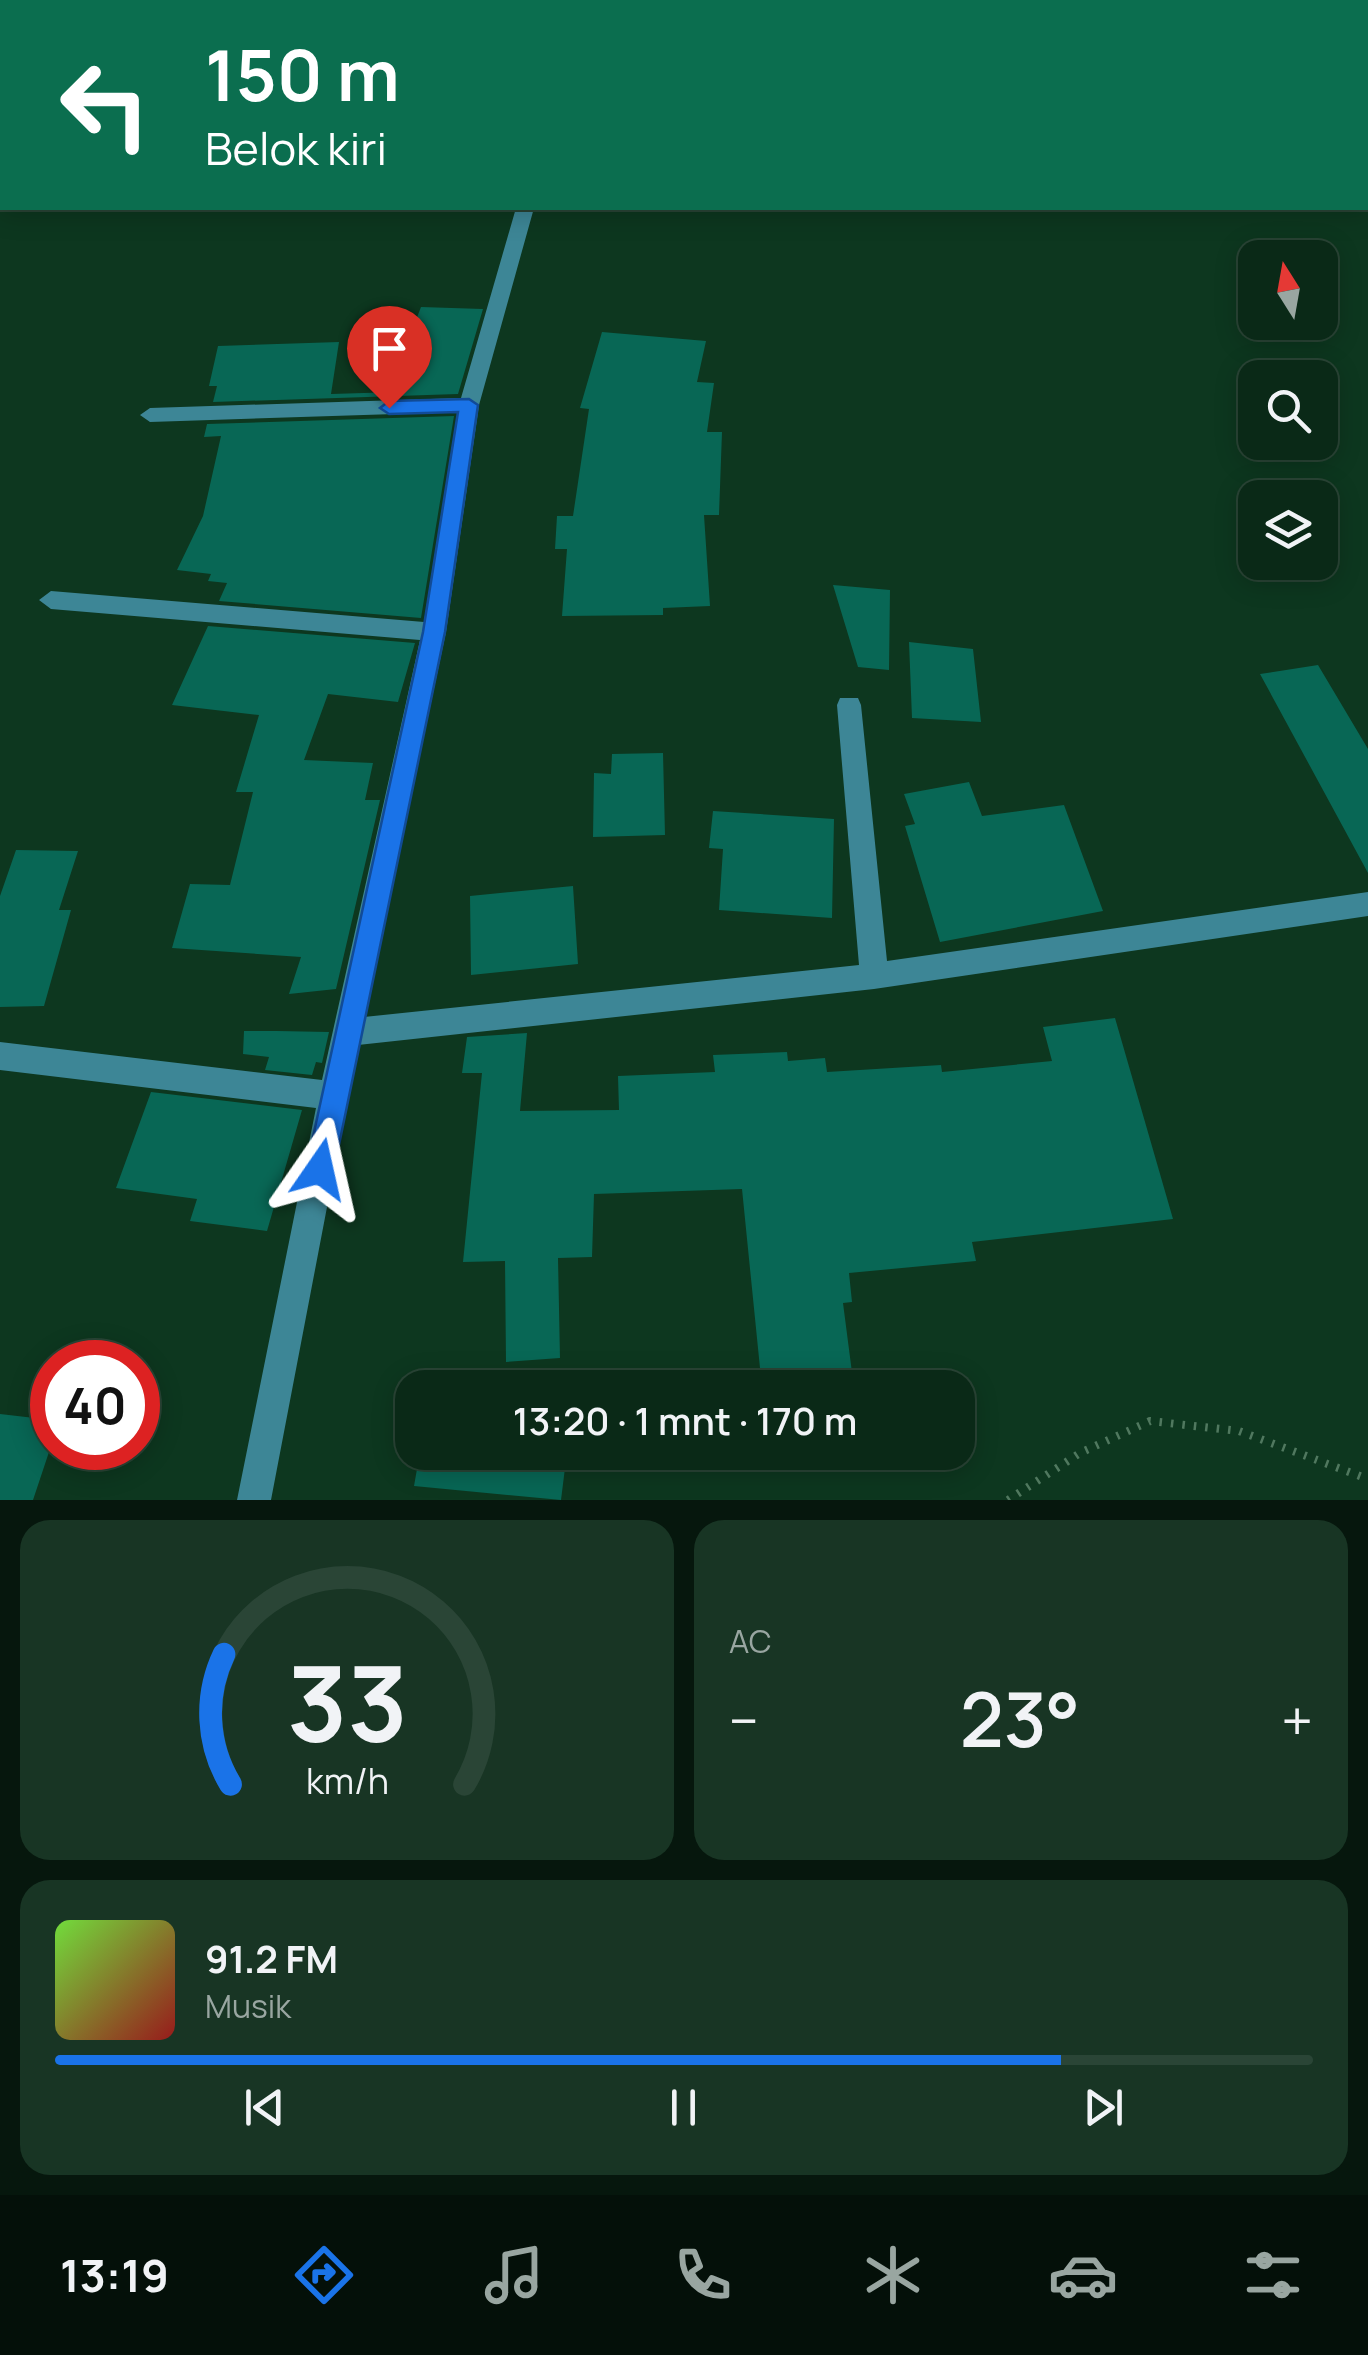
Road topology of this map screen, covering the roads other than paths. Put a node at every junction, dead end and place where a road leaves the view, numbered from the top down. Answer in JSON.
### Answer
{"nodes":[{"id":1,"x":524,"y":210,"type":"edge"},
{"id":2,"x":469,"y":405,"type":"junction"},
{"id":3,"x":150,"y":415,"type":"dead end"},
{"id":4,"x":51,"y":600,"type":"dead end"},
{"id":5,"x":434,"y":632,"type":"junction"},
{"id":6,"x":849,"y":705,"type":"dead end"},
{"id":7,"x":1368,"y":904,"type":"edge"},
{"id":8,"x":874,"y":976,"type":"junction"},
{"id":9,"x":346,"y":1032,"type":"junction"},
{"id":10,"x":0,"y":1056,"type":"edge"},
{"id":11,"x":334,"y":1096,"type":"junction"},
{"id":12,"x":254,"y":1500,"type":"edge"}],
"edges":[{"from":1,"to":2,"type":"street"},
{"from":2,"to":3,"type":"street"},
{"from":2,"to":5,"type":"street"},
{"from":4,"to":5,"type":"street"},
{"from":5,"to":9,"type":"street"},
{"from":6,"to":8,"type":"street"},
{"from":7,"to":8,"type":"street"},
{"from":8,"to":9,"type":"street"},
{"from":9,"to":11,"type":"street"},
{"from":10,"to":11,"type":"street"},
{"from":11,"to":12,"type":"street"}]}
